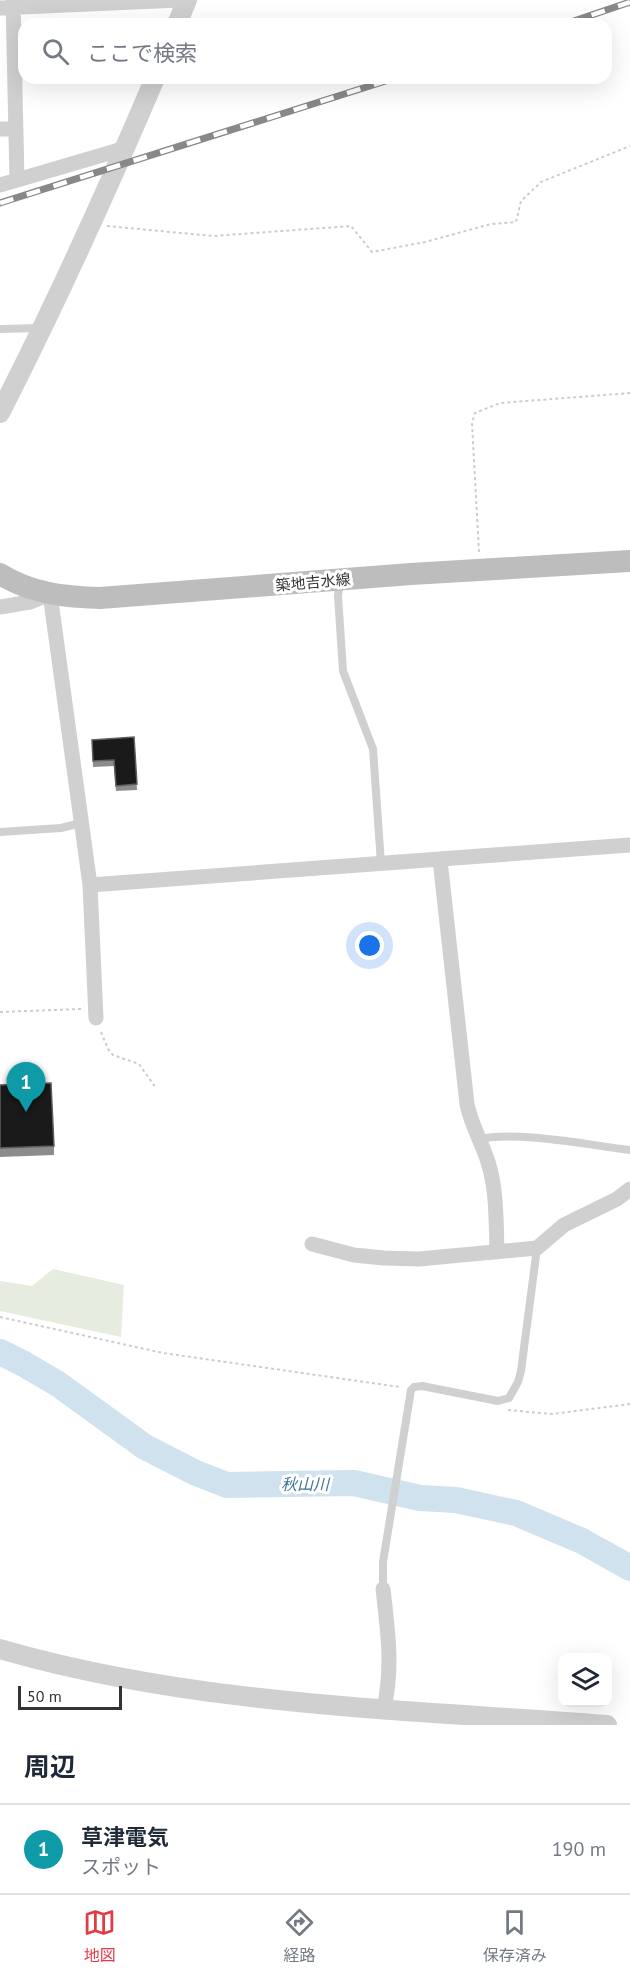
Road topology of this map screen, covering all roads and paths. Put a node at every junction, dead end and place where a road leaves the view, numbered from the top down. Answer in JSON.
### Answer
{"nodes":[{"id":1,"x":179,"y":0,"type":"edge"},
{"id":2,"x":188,"y":0,"type":"edge"},
{"id":3,"x":9,"y":5,"type":"edge"},
{"id":4,"x":180,"y":18,"type":"edge"},
{"id":5,"x":153,"y":84,"type":"edge"},
{"id":6,"x":0,"y":129,"type":"edge"},
{"id":7,"x":16,"y":129,"type":"junction"},
{"id":8,"x":630,"y":146,"type":"edge"},
{"id":9,"x":126,"y":148,"type":"junction"},
{"id":10,"x":17,"y":180,"type":"junction"},
{"id":11,"x":0,"y":185,"type":"edge"},
{"id":12,"x":91,"y":221,"type":"junction"},
{"id":13,"x":43,"y":328,"type":"junction"},
{"id":14,"x":0,"y":329,"type":"edge"},
{"id":15,"x":630,"y":393,"type":"edge"},
{"id":16,"x":0,"y":412,"type":"edge"},
{"id":17,"x":630,"y":561,"type":"edge"},
{"id":18,"x":480,"y":570,"type":"junction"},
{"id":19,"x":0,"y":574,"type":"edge"},
{"id":20,"x":340,"y":580,"type":"junction"},
{"id":21,"x":50,"y":594,"type":"junction"},
{"id":22,"x":0,"y":607,"type":"edge"},
{"id":23,"x":81,"y":823,"type":"junction"},
{"id":24,"x":0,"y":832,"type":"edge"},
{"id":25,"x":630,"y":845,"type":"edge"},
{"id":26,"x":440,"y":860,"type":"junction"},
{"id":27,"x":381,"y":864,"type":"junction"},
{"id":28,"x":90,"y":885,"type":"junction"},
{"id":29,"x":0,"y":1012,"type":"edge"},
{"id":30,"x":96,"y":1013,"type":"junction"},
{"id":31,"x":156,"y":1088,"type":"dead end"},
{"id":32,"x":480,"y":1139,"type":"junction"},
{"id":33,"x":630,"y":1150,"type":"edge"},
{"id":34,"x":630,"y":1189,"type":"edge"},
{"id":35,"x":312,"y":1244,"type":"dead end"},
{"id":36,"x":537,"y":1248,"type":"junction"},
{"id":37,"x":497,"y":1252,"type":"junction"},
{"id":38,"x":0,"y":1317,"type":"edge"},
{"id":39,"x":404,"y":1388,"type":"dead end"},
{"id":40,"x":630,"y":1404,"type":"edge"},
{"id":41,"x":501,"y":1409,"type":"dead end"},
{"id":42,"x":383,"y":1589,"type":"joint"},
{"id":43,"x":0,"y":1649,"type":"edge"},
{"id":44,"x":384,"y":1709,"type":"junction"},
{"id":45,"x":607,"y":1725,"type":"edge"}],
"edges":[{"from":1,"to":3,"type":"street"},
{"from":2,"to":4,"type":"street"},
{"from":3,"to":7,"type":"street"},
{"from":5,"to":9,"type":"street"},
{"from":6,"to":7,"type":"street"},
{"from":7,"to":10,"type":"street"},
{"from":8,"to":12,"type":"path"},
{"from":9,"to":10,"type":"street"},
{"from":9,"to":12,"type":"street"},
{"from":10,"to":11,"type":"street"},
{"from":12,"to":13,"type":"street"},
{"from":13,"to":14,"type":"lane"},
{"from":13,"to":16,"type":"street"},
{"from":15,"to":18,"type":"path"},
{"from":17,"to":18,"type":"main road","name":"築地吉水線"},
{"from":18,"to":20,"type":"main road","name":"築地吉水線"},
{"from":19,"to":21,"type":"main road","name":"築地吉水線"},
{"from":20,"to":21,"type":"main road","name":"築地吉水線"},
{"from":20,"to":27,"type":"lane"},
{"from":21,"to":22,"type":"street"},
{"from":21,"to":23,"type":"street"},
{"from":23,"to":24,"type":"lane"},
{"from":23,"to":28,"type":"street"},
{"from":25,"to":26,"type":"street"},
{"from":26,"to":27,"type":"street"},
{"from":26,"to":32,"type":"street"},
{"from":27,"to":28,"type":"street"},
{"from":28,"to":30,"type":"street"},
{"from":29,"to":30,"type":"path"},
{"from":30,"to":31,"type":"path"},
{"from":32,"to":33,"type":"lane"},
{"from":32,"to":37,"type":"street"},
{"from":34,"to":36,"type":"street"},
{"from":35,"to":37,"type":"street"},
{"from":36,"to":37,"type":"street"},
{"from":36,"to":42,"type":"lane"},
{"from":38,"to":39,"type":"path"},
{"from":40,"to":41,"type":"path"},
{"from":42,"to":44,"type":"street"},
{"from":43,"to":44,"type":"street"},
{"from":44,"to":45,"type":"street"}]}
